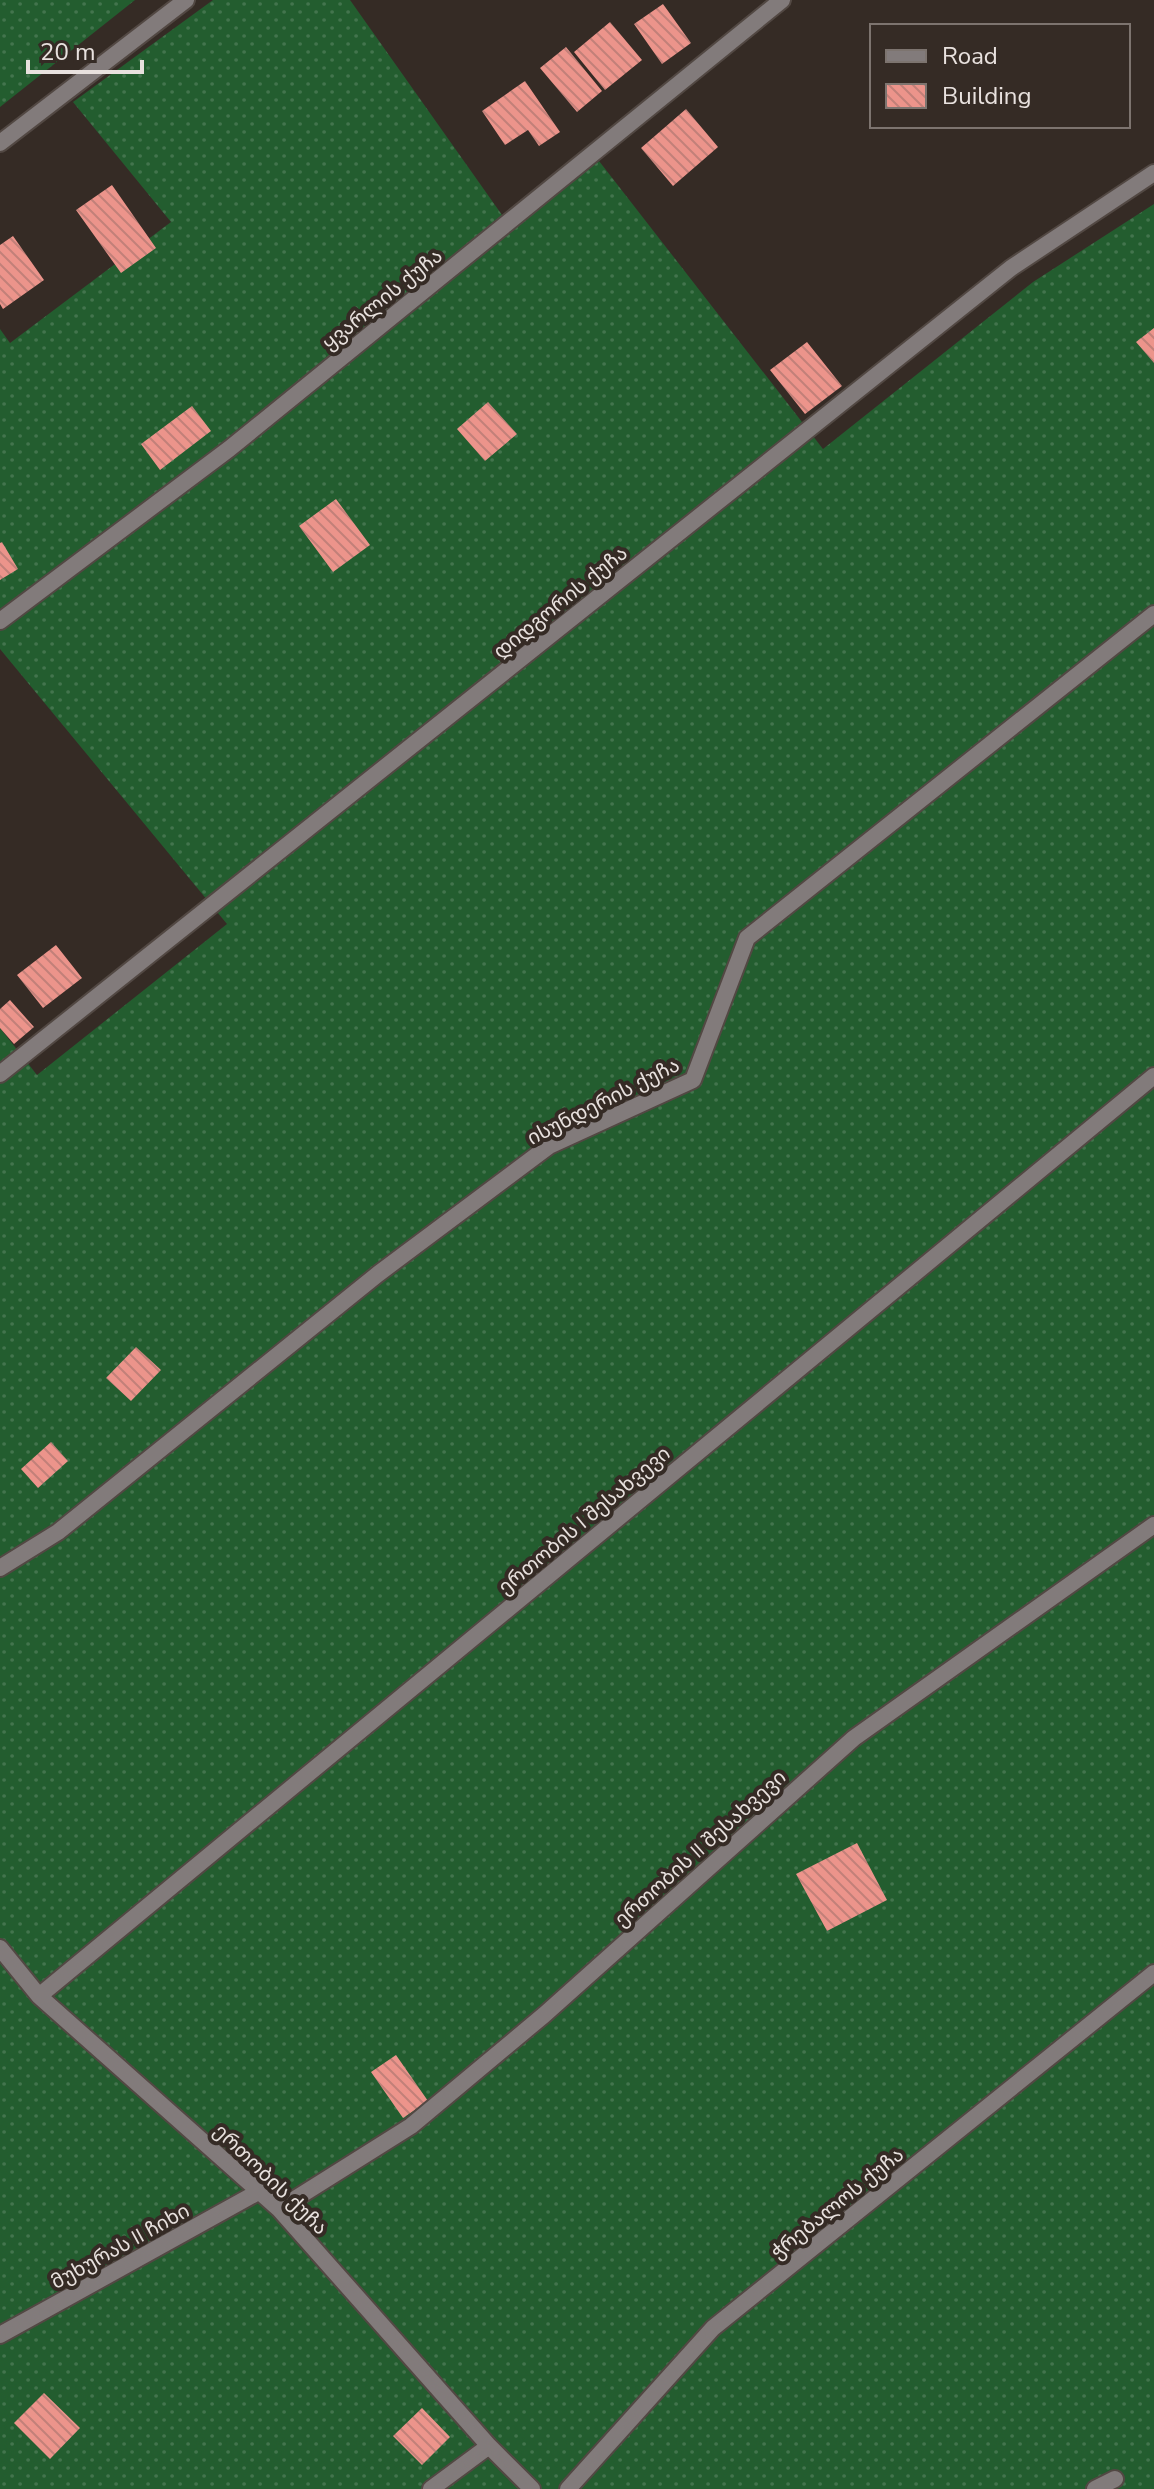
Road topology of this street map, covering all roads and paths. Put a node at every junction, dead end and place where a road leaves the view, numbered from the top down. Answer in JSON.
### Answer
{"nodes":[{"id":1,"x":186,"y":0,"type":"edge"},
{"id":2,"x":782,"y":0,"type":"edge"},
{"id":3,"x":0,"y":143,"type":"edge"},
{"id":4,"x":1154,"y":173,"type":"edge"},
{"id":5,"x":1154,"y":614,"type":"edge"},
{"id":6,"x":0,"y":621,"type":"edge"},
{"id":7,"x":0,"y":1074,"type":"edge"},
{"id":8,"x":1154,"y":1076,"type":"edge"},
{"id":9,"x":1154,"y":1525,"type":"edge"},
{"id":10,"x":0,"y":1568,"type":"edge"},
{"id":11,"x":0,"y":1948,"type":"edge"},
{"id":12,"x":1154,"y":1973,"type":"edge"},
{"id":13,"x":39,"y":1996,"type":"junction"},
{"id":14,"x":260,"y":2191,"type":"junction"},
{"id":15,"x":279,"y":2209,"type":"junction"},
{"id":16,"x":0,"y":2335,"type":"edge"},
{"id":17,"x":489,"y":2446,"type":"junction"},
{"id":18,"x":1115,"y":2479,"type":"dead end"},
{"id":19,"x":431,"y":2489,"type":"edge"},
{"id":20,"x":532,"y":2489,"type":"edge"},
{"id":21,"x":568,"y":2489,"type":"edge"},
{"id":22,"x":1095,"y":2489,"type":"edge"}],
"edges":[{"from":1,"to":3,"type":"street"},
{"from":2,"to":6,"type":"street","name":"ყვარლის ქუჩა"},
{"from":4,"to":7,"type":"street","name":"დიდგორის ქუჩა"},
{"from":5,"to":10,"type":"street","name":"ისუნდერის ქუჩა"},
{"from":8,"to":13,"type":"street","name":"ერთობის I შესახვევი"},
{"from":9,"to":15,"type":"street","name":"ერთობის II შესახვევი"},
{"from":11,"to":13,"type":"street","name":"ერთობის ქუჩა"},
{"from":12,"to":21,"type":"street","name":"ჭრებალოს ქუჩა"},
{"from":13,"to":14,"type":"street","name":"ერთობის ქუჩა"},
{"from":14,"to":15,"type":"street","name":"ერთობის ქუჩა"},
{"from":14,"to":16,"type":"street","name":"მუხურას II ჩიხი"},
{"from":15,"to":17,"type":"street","name":"ერთობის ქუჩა"},
{"from":17,"to":19,"type":"street"},
{"from":17,"to":20,"type":"street","name":"ერთობის ქუჩა"},
{"from":18,"to":22,"type":"street"}]}
